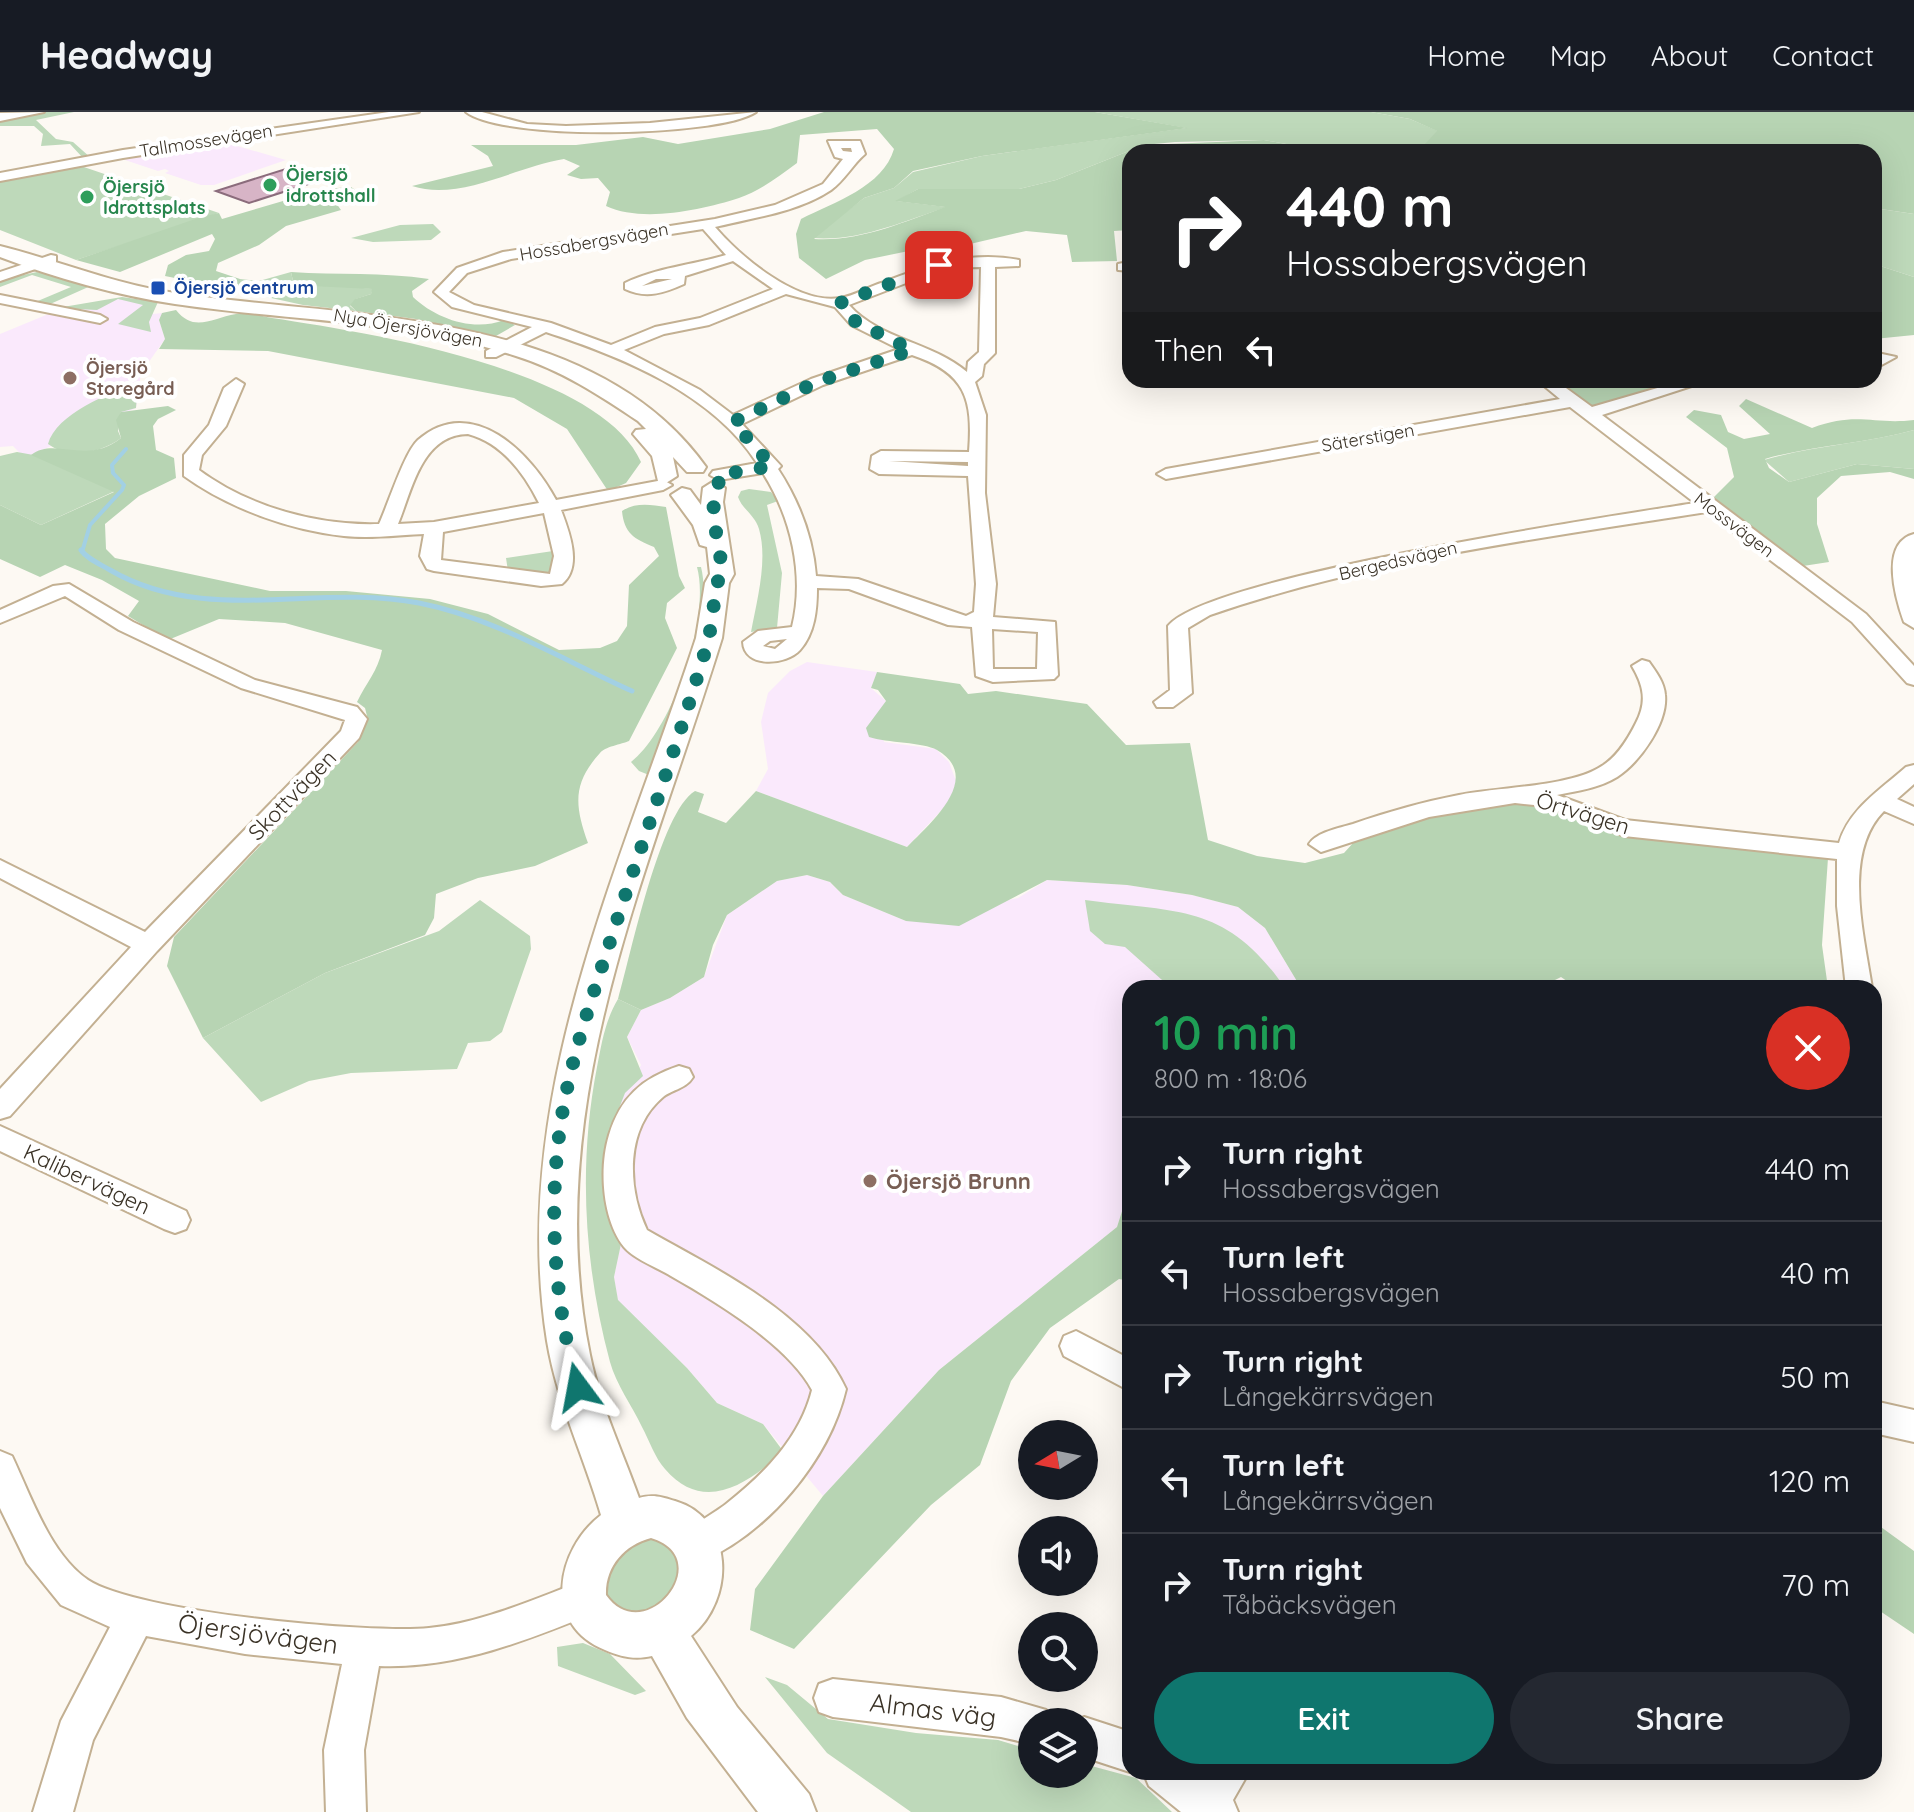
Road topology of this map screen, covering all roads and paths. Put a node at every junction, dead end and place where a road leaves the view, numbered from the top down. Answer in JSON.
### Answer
{"nodes":[{"id":1,"x":23,"y":112,"type":"edge"},
{"id":2,"x":37,"y":112,"type":"edge"},
{"id":3,"x":413,"y":112,"type":"edge"},
{"id":4,"x":472,"y":112,"type":"edge"},
{"id":5,"x":750,"y":112,"type":"edge"},
{"id":6,"x":0,"y":116,"type":"edge"},
{"id":7,"x":283,"y":116,"type":"dead end"},
{"id":8,"x":275,"y":130,"type":"junction"},
{"id":9,"x":851,"y":157,"type":"dead end"},
{"id":10,"x":0,"y":177,"type":"edge"},
{"id":11,"x":707,"y":225,"type":"junction"},
{"id":12,"x":0,"y":240,"type":"edge"},
{"id":13,"x":0,"y":251,"type":"edge"},
{"id":14,"x":733,"y":257,"type":"junction"},
{"id":15,"x":43,"y":262,"type":"junction"},
{"id":16,"x":988,"y":263,"type":"junction"},
{"id":17,"x":1014,"y":263,"type":"dead end"},
{"id":18,"x":678,"y":274,"type":"dead end"},
{"id":19,"x":0,"y":277,"type":"edge"},
{"id":20,"x":786,"y":289,"type":"junction"},
{"id":21,"x":0,"y":299,"type":"edge"},
{"id":22,"x":840,"y":303,"type":"junction"},
{"id":23,"x":100,"y":319,"type":"dead end"},
{"id":24,"x":546,"y":326,"type":"junction"},
{"id":25,"x":499,"y":350,"type":"junction"},
{"id":26,"x":611,"y":350,"type":"junction"},
{"id":27,"x":912,"y":350,"type":"junction"},
{"id":28,"x":966,"y":380,"type":"junction"},
{"id":29,"x":236,"y":384,"type":"dead end"},
{"id":30,"x":1554,"y":388,"type":"edge"},
{"id":31,"x":1675,"y":388,"type":"edge"},
{"id":32,"x":1570,"y":402,"type":"junction"},
{"id":33,"x":1587,"y":414,"type":"junction"},
{"id":34,"x":733,"y":422,"type":"junction"},
{"id":35,"x":772,"y":466,"type":"junction"},
{"id":36,"x":695,"y":467,"type":"junction"},
{"id":37,"x":1166,"y":474,"type":"dead end"},
{"id":38,"x":717,"y":482,"type":"junction"},
{"id":39,"x":671,"y":485,"type":"junction"},
{"id":40,"x":1709,"y":506,"type":"junction"},
{"id":41,"x":553,"y":507,"type":"junction"},
{"id":42,"x":434,"y":528,"type":"junction"},
{"id":43,"x":385,"y":532,"type":"junction"},
{"id":44,"x":1914,"y":540,"type":"edge"},
{"id":45,"x":808,"y":582,"type":"junction"},
{"id":46,"x":717,"y":583,"type":"junction"},
{"id":47,"x":0,"y":617,"type":"edge"},
{"id":48,"x":1914,"y":622,"type":"edge"},
{"id":49,"x":801,"y":632,"type":"dead end"},
{"id":50,"x":1642,"y":666,"type":"dead end"},
{"id":51,"x":1914,"y":679,"type":"edge"},
{"id":52,"x":1165,"y":702,"type":"dead end"},
{"id":53,"x":1914,"y":772,"type":"edge"},
{"id":54,"x":1516,"y":795,"type":"junction"},
{"id":55,"x":1883,"y":801,"type":"junction"},
{"id":56,"x":1914,"y":816,"type":"edge"},
{"id":57,"x":1321,"y":844,"type":"dead end"},
{"id":58,"x":1849,"y":854,"type":"junction"},
{"id":59,"x":0,"y":868,"type":"edge"},
{"id":60,"x":148,"y":945,"type":"junction"},
{"id":61,"x":1858,"y":980,"type":"edge"},
{"id":62,"x":679,"y":1077,"type":"dead end"},
{"id":63,"x":0,"y":1108,"type":"edge"},
{"id":64,"x":0,"y":1138,"type":"edge"},
{"id":65,"x":175,"y":1220,"type":"dead end"},
{"id":66,"x":1076,"y":1346,"type":"dead end"},
{"id":67,"x":1122,"y":1372,"type":"edge"},
{"id":68,"x":1882,"y":1419,"type":"edge"},
{"id":69,"x":1914,"y":1426,"type":"edge"},
{"id":70,"x":0,"y":1468,"type":"edge"},
{"id":71,"x":625,"y":1523,"type":"junction"},
{"id":72,"x":698,"y":1545,"type":"junction"},
{"id":73,"x":586,"y":1598,"type":"junction"},
{"id":74,"x":136,"y":1616,"type":"junction"},
{"id":75,"x":663,"y":1628,"type":"junction"},
{"id":76,"x":365,"y":1649,"type":"junction"},
{"id":77,"x":833,"y":1698,"type":"dead end"},
{"id":78,"x":1018,"y":1721,"type":"edge"},
{"id":79,"x":1098,"y":1742,"type":"edge"},
{"id":80,"x":1122,"y":1749,"type":"edge"},
{"id":81,"x":1178,"y":1780,"type":"edge"},
{"id":82,"x":1214,"y":1800,"type":"edge"},
{"id":83,"x":53,"y":1812,"type":"edge"},
{"id":84,"x":346,"y":1812,"type":"edge"},
{"id":85,"x":791,"y":1812,"type":"edge"}],
"edges":[{"from":1,"to":6,"type":"street"},
{"from":2,"to":6,"type":"street"},
{"from":3,"to":8,"type":"street","name":"Tallmossevägen"},
{"from":4,"to":5,"type":"street"},
{"from":7,"to":8,"type":"street"},
{"from":8,"to":10,"type":"street","name":"Tallmossevägen"},
{"from":9,"to":11,"type":"street","name":"Hossabergsvägen"},
{"from":11,"to":14,"type":"street"},
{"from":11,"to":24,"type":"street","name":"Hossabergsvägen"},
{"from":12,"to":15,"type":"street","name":"Nya Öjersjövägen"},
{"from":13,"to":15,"type":"street","name":"Nya Öjersjövägen"},
{"from":14,"to":18,"type":"street"},
{"from":14,"to":20,"type":"street"},
{"from":15,"to":19,"type":"street"},
{"from":15,"to":25,"type":"street","name":"Nya Öjersjövägen"},
{"from":16,"to":17,"type":"street"},
{"from":16,"to":22,"type":"street"},
{"from":16,"to":28,"type":"street"},
{"from":20,"to":22,"type":"street"},
{"from":20,"to":26,"type":"street"},
{"from":21,"to":23,"type":"street"},
{"from":22,"to":27,"type":"street"},
{"from":24,"to":25,"type":"street"},
{"from":24,"to":26,"type":"street","name":"Hossabergsvägen"},
{"from":25,"to":36,"type":"street","name":"Nya Öjersjövägen"},
{"from":25,"to":39,"type":"street","name":"Nya Öjersjövägen"},
{"from":26,"to":34,"type":"street","name":"Hossabergsvägen"},
{"from":27,"to":28,"type":"street"},
{"from":27,"to":34,"type":"street"},
{"from":28,"to":45,"type":"street"},
{"from":29,"to":43,"type":"street"},
{"from":30,"to":32,"type":"street","name":"Mossvägen"},
{"from":31,"to":33,"type":"street"},
{"from":32,"to":33,"type":"street","name":"Mossvägen"},
{"from":32,"to":37,"type":"street","name":"Säterstigen"},
{"from":33,"to":40,"type":"street","name":"Mossvägen"},
{"from":34,"to":35,"type":"street","name":"Hossabergsvägen"},
{"from":35,"to":38,"type":"street"},
{"from":35,"to":45,"type":"street","name":"Hossabergsvägen"},
{"from":36,"to":38,"type":"street","name":"Nya Öjersjövägen"},
{"from":36,"to":39,"type":"street"},
{"from":38,"to":39,"type":"street"},
{"from":38,"to":46,"type":"street","name":"Nya Öjersjövägen"},
{"from":39,"to":41,"type":"street"},
{"from":39,"to":46,"type":"street","name":"Nya Öjersjövägen"},
{"from":40,"to":51,"type":"street","name":"Mossvägen"},
{"from":40,"to":52,"type":"street","name":"Bergedsvägen"},
{"from":41,"to":42,"type":"street"},
{"from":41,"to":42,"type":"street"},
{"from":41,"to":43,"type":"street"},
{"from":42,"to":43,"type":"street"},
{"from":44,"to":48,"type":"street"},
{"from":45,"to":49,"type":"street","name":"Hossabergsvägen"},
{"from":46,"to":71,"type":"street","name":"Nya Öjersjövägen"},
{"from":47,"to":60,"type":"street","name":"Skottvägen"},
{"from":50,"to":54,"type":"street"},
{"from":53,"to":55,"type":"street"},
{"from":54,"to":57,"type":"street","name":"Örtvägen"},
{"from":54,"to":58,"type":"street","name":"Örtvägen"},
{"from":55,"to":56,"type":"street"},
{"from":55,"to":58,"type":"street"},
{"from":58,"to":61,"type":"street"},
{"from":59,"to":60,"type":"street"},
{"from":60,"to":63,"type":"street","name":"Skottvägen"},
{"from":62,"to":72,"type":"street"},
{"from":64,"to":65,"type":"street","name":"Kalibervägen"},
{"from":66,"to":67,"type":"street"},
{"from":68,"to":69,"type":"street"},
{"from":70,"to":74,"type":"street","name":"Öjersjövägen"},
{"from":71,"to":72,"type":"street"},
{"from":71,"to":73,"type":"street"},
{"from":72,"to":75,"type":"street"},
{"from":73,"to":75,"type":"street"},
{"from":73,"to":76,"type":"street","name":"Öjersjövägen"},
{"from":74,"to":76,"type":"street","name":"Öjersjövägen"},
{"from":74,"to":83,"type":"street"},
{"from":75,"to":85,"type":"street"},
{"from":76,"to":84,"type":"street"},
{"from":77,"to":78,"type":"street","name":"Almas väg"},
{"from":79,"to":80,"type":"street"},
{"from":81,"to":82,"type":"street"}]}
